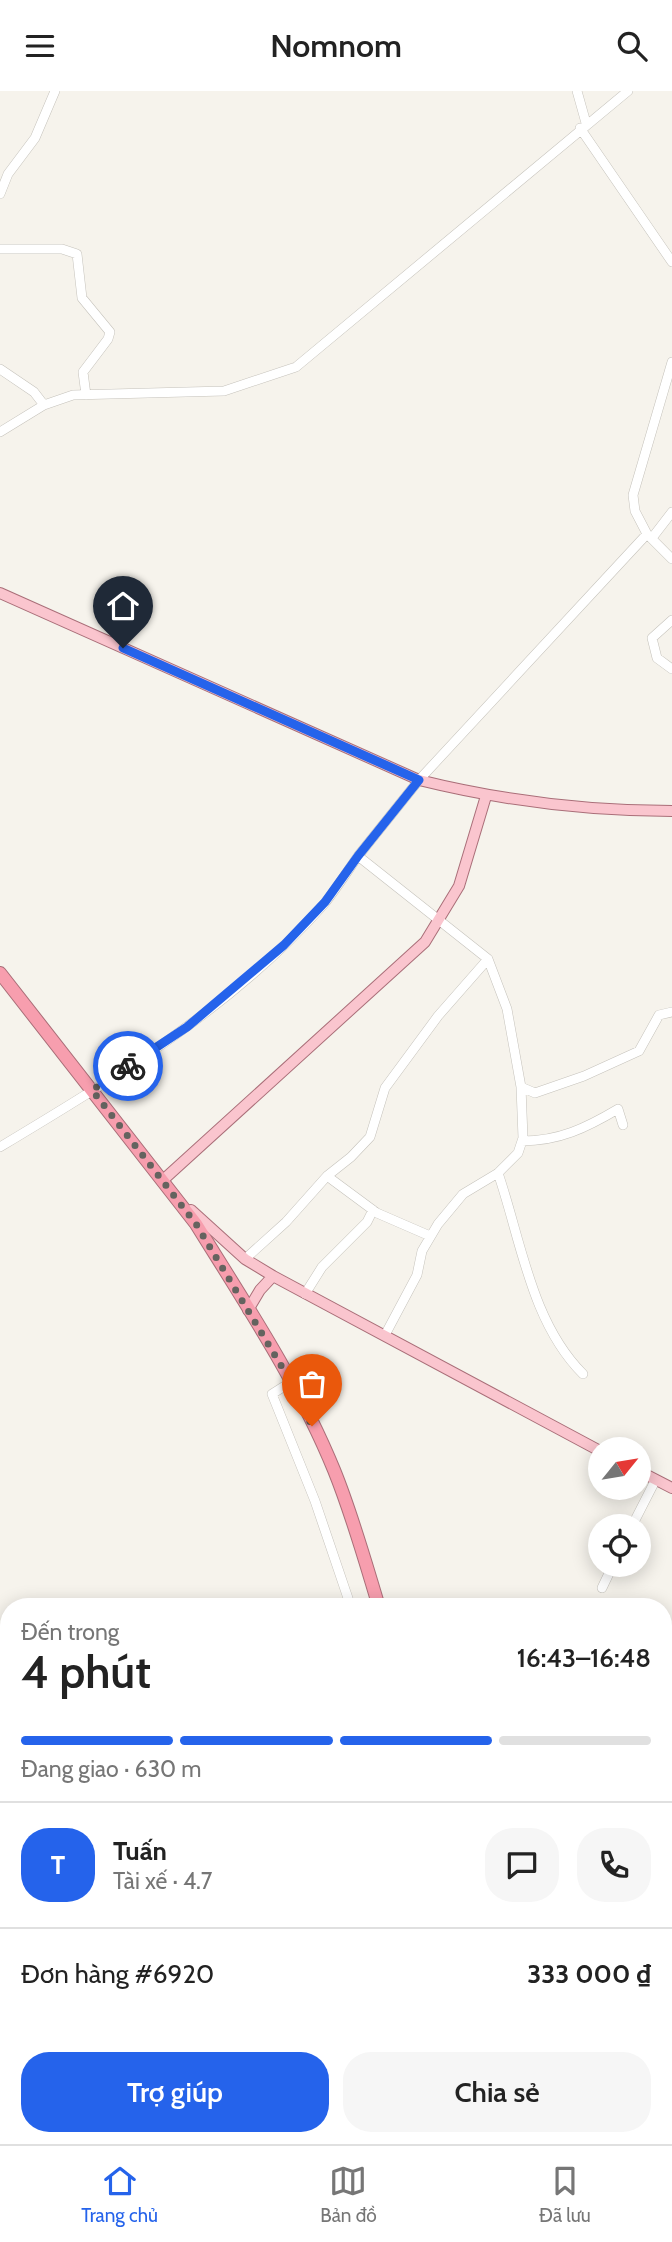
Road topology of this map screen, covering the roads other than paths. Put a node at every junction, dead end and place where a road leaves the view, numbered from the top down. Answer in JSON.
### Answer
{"nodes":[{"id":1,"x":55,"y":91,"type":"edge"},
{"id":2,"x":576,"y":91,"type":"edge"},
{"id":3,"x":628,"y":91,"type":"edge"},
{"id":4,"x":583,"y":126,"type":"junction"},
{"id":5,"x":0,"y":194,"type":"edge"},
{"id":6,"x":0,"y":249,"type":"edge"},
{"id":7,"x":672,"y":262,"type":"edge"},
{"id":8,"x":672,"y":362,"type":"edge"},
{"id":9,"x":0,"y":369,"type":"edge"},
{"id":10,"x":86,"y":395,"type":"junction"},
{"id":11,"x":44,"y":405,"type":"junction"},
{"id":12,"x":0,"y":432,"type":"edge"},
{"id":13,"x":672,"y":512,"type":"edge"},
{"id":14,"x":649,"y":536,"type":"junction"},
{"id":15,"x":672,"y":559,"type":"edge"},
{"id":16,"x":0,"y":593,"type":"edge"},
{"id":17,"x":672,"y":620,"type":"edge"},
{"id":18,"x":672,"y":669,"type":"edge"},
{"id":19,"x":419,"y":780,"type":"junction"},
{"id":20,"x":486,"y":796,"type":"junction"},
{"id":21,"x":672,"y":811,"type":"edge"},
{"id":22,"x":358,"y":856,"type":"junction"},
{"id":23,"x":440,"y":919,"type":"junction"},
{"id":24,"x":488,"y":959,"type":"junction"},
{"id":25,"x":0,"y":973,"type":"edge"},
{"id":26,"x":672,"y":1012,"type":"edge"},
{"id":27,"x":522,"y":1087,"type":"junction"},
{"id":28,"x":92,"y":1090,"type":"junction"},
{"id":29,"x":624,"y":1125,"type":"dead end"},
{"id":30,"x":522,"y":1141,"type":"junction"},
{"id":31,"x":0,"y":1147,"type":"edge"},
{"id":32,"x":498,"y":1173,"type":"junction"},
{"id":33,"x":327,"y":1176,"type":"junction"},
{"id":34,"x":162,"y":1181,"type":"junction"},
{"id":35,"x":373,"y":1210,"type":"junction"},
{"id":36,"x":430,"y":1236,"type":"junction"},
{"id":37,"x":245,"y":1259,"type":"junction"},
{"id":38,"x":273,"y":1276,"type":"junction"},
{"id":39,"x":305,"y":1294,"type":"junction"},
{"id":40,"x":248,"y":1310,"type":"junction"},
{"id":41,"x":385,"y":1335,"type":"junction"},
{"id":42,"x":583,"y":1374,"type":"dead end"},
{"id":43,"x":291,"y":1382,"type":"junction"},
{"id":44,"x":588,"y":1445,"type":"edge"},
{"id":45,"x":651,"y":1479,"type":"edge"},
{"id":46,"x":655,"y":1481,"type":"junction"},
{"id":47,"x":671,"y":1487,"type":"edge"},
{"id":48,"x":638,"y":1514,"type":"edge"},
{"id":49,"x":607,"y":1577,"type":"edge"},
{"id":50,"x":601,"y":1588,"type":"dead end"},
{"id":51,"x":348,"y":1598,"type":"edge"},
{"id":52,"x":376,"y":1598,"type":"edge"}],
"edges":[{"from":1,"to":5,"type":"street"},
{"from":2,"to":4,"type":"street"},
{"from":3,"to":4,"type":"street"},
{"from":4,"to":7,"type":"street"},
{"from":4,"to":10,"type":"street"},
{"from":6,"to":10,"type":"street"},
{"from":8,"to":14,"type":"street"},
{"from":9,"to":11,"type":"street"},
{"from":10,"to":11,"type":"street"},
{"from":11,"to":12,"type":"street"},
{"from":13,"to":14,"type":"street"},
{"from":14,"to":15,"type":"street"},
{"from":14,"to":19,"type":"street"},
{"from":16,"to":19,"type":"main road"},
{"from":17,"to":18,"type":"street"},
{"from":19,"to":20,"type":"main road"},
{"from":19,"to":22,"type":"street"},
{"from":20,"to":21,"type":"main road"},
{"from":20,"to":23,"type":"main road"},
{"from":22,"to":23,"type":"street"},
{"from":22,"to":28,"type":"street"},
{"from":23,"to":24,"type":"street"},
{"from":23,"to":34,"type":"main road"},
{"from":24,"to":27,"type":"street"},
{"from":24,"to":33,"type":"street"},
{"from":25,"to":28,"type":"highway"},
{"from":26,"to":27,"type":"street"},
{"from":27,"to":30,"type":"street"},
{"from":28,"to":31,"type":"street"},
{"from":28,"to":34,"type":"highway"},
{"from":29,"to":30,"type":"street"},
{"from":30,"to":32,"type":"street"},
{"from":32,"to":36,"type":"street"},
{"from":32,"to":42,"type":"street"},
{"from":33,"to":35,"type":"street"},
{"from":33,"to":37,"type":"street"},
{"from":34,"to":37,"type":"main road"},
{"from":34,"to":40,"type":"highway"},
{"from":35,"to":36,"type":"street"},
{"from":35,"to":39,"type":"street"},
{"from":36,"to":41,"type":"street"},
{"from":37,"to":38,"type":"main road"},
{"from":38,"to":39,"type":"main road"},
{"from":38,"to":40,"type":"main road"},
{"from":39,"to":41,"type":"main road"},
{"from":40,"to":43,"type":"highway"},
{"from":41,"to":44,"type":"main road"},
{"from":43,"to":51,"type":"street"},
{"from":43,"to":52,"type":"highway"},
{"from":45,"to":46,"type":"main road"},
{"from":46,"to":47,"type":"main road"},
{"from":46,"to":48,"type":"street"},
{"from":49,"to":50,"type":"street"}]}
